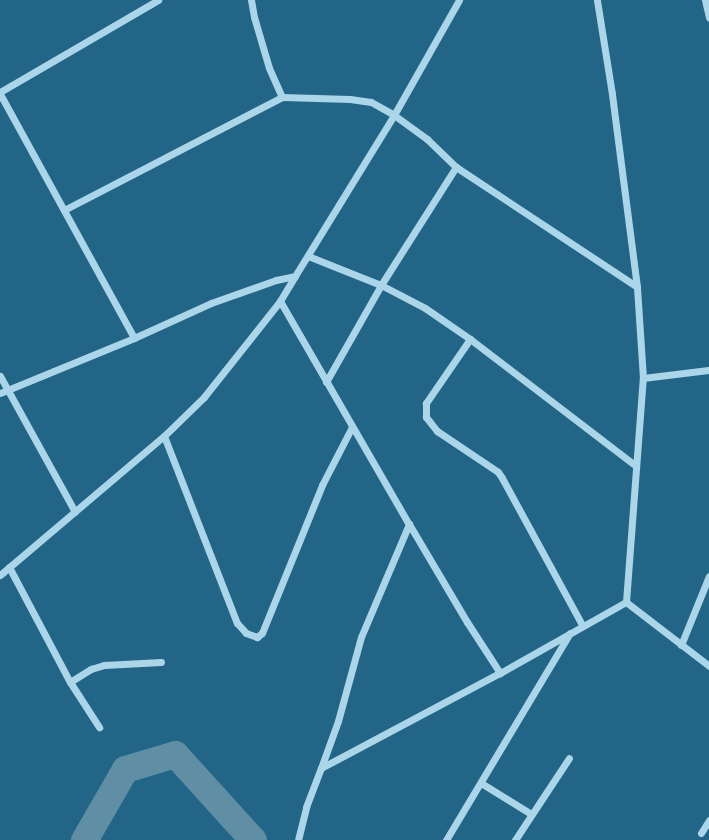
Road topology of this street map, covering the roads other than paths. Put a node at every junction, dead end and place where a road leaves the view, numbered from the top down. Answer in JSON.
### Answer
{"nodes":[{"id":1,"x":158,"y":0,"type":"edge"},
{"id":2,"x":251,"y":0,"type":"edge"},
{"id":3,"x":459,"y":0,"type":"edge"},
{"id":4,"x":597,"y":0,"type":"edge"},
{"id":5,"x":704,"y":0,"type":"edge"},
{"id":6,"x":709,"y":18,"type":"edge"},
{"id":7,"x":0,"y":93,"type":"edge"},
{"id":8,"x":282,"y":97,"type":"junction"},
{"id":9,"x":394,"y":115,"type":"junction"},
{"id":10,"x":456,"y":167,"type":"junction"},
{"id":11,"x":64,"y":210,"type":"junction"},
{"id":12,"x":308,"y":256,"type":"junction"},
{"id":13,"x":295,"y":276,"type":"junction"},
{"id":14,"x":381,"y":284,"type":"junction"},
{"id":15,"x":637,"y":287,"type":"junction"},
{"id":16,"x":280,"y":300,"type":"junction"},
{"id":17,"x":134,"y":338,"type":"junction"},
{"id":18,"x":470,"y":340,"type":"junction"},
{"id":19,"x":709,"y":370,"type":"edge"},
{"id":20,"x":0,"y":376,"type":"edge"},
{"id":21,"x":643,"y":378,"type":"junction"},
{"id":22,"x":326,"y":382,"type":"junction"},
{"id":23,"x":7,"y":389,"type":"junction"},
{"id":24,"x":0,"y":393,"type":"edge"},
{"id":25,"x":352,"y":427,"type":"junction"},
{"id":26,"x":164,"y":436,"type":"junction"},
{"id":27,"x":636,"y":466,"type":"junction"},
{"id":28,"x":75,"y":512,"type":"junction"},
{"id":29,"x":409,"y":524,"type":"junction"},
{"id":30,"x":9,"y":567,"type":"junction"},
{"id":31,"x":0,"y":575,"type":"edge"},
{"id":32,"x":709,"y":576,"type":"edge"},
{"id":33,"x":626,"y":602,"type":"junction"},
{"id":34,"x":582,"y":625,"type":"junction"},
{"id":35,"x":572,"y":632,"type":"junction"},
{"id":36,"x":681,"y":645,"type":"junction"},
{"id":37,"x":161,"y":662,"type":"dead end"},
{"id":38,"x":709,"y":666,"type":"edge"},
{"id":39,"x":500,"y":673,"type":"junction"},
{"id":40,"x":70,"y":682,"type":"junction"},
{"id":41,"x":99,"y":727,"type":"dead end"},
{"id":42,"x":569,"y":758,"type":"dead end"},
{"id":43,"x":322,"y":768,"type":"junction"},
{"id":44,"x":481,"y":783,"type":"junction"},
{"id":45,"x":531,"y":814,"type":"junction"},
{"id":46,"x":709,"y":820,"type":"edge"},
{"id":47,"x":701,"y":833,"type":"dead end"},
{"id":48,"x":298,"y":840,"type":"edge"},
{"id":49,"x":446,"y":840,"type":"edge"},
{"id":50,"x":515,"y":840,"type":"edge"}],
"edges":[{"from":1,"to":7,"type":"street"},
{"from":2,"to":8,"type":"street"},
{"from":3,"to":9,"type":"street"},
{"from":4,"to":15,"type":"street"},
{"from":5,"to":6,"type":"street"},
{"from":7,"to":11,"type":"street"},
{"from":8,"to":9,"type":"street"},
{"from":8,"to":11,"type":"street"},
{"from":9,"to":10,"type":"street"},
{"from":9,"to":12,"type":"street"},
{"from":10,"to":14,"type":"street"},
{"from":10,"to":15,"type":"street"},
{"from":11,"to":17,"type":"street"},
{"from":12,"to":13,"type":"street"},
{"from":12,"to":14,"type":"street"},
{"from":13,"to":16,"type":"street"},
{"from":13,"to":17,"type":"street"},
{"from":14,"to":18,"type":"street"},
{"from":14,"to":22,"type":"street"},
{"from":15,"to":21,"type":"street"},
{"from":16,"to":22,"type":"street"},
{"from":16,"to":26,"type":"street"},
{"from":17,"to":23,"type":"street"},
{"from":18,"to":27,"type":"street"},
{"from":18,"to":34,"type":"street"},
{"from":19,"to":21,"type":"street"},
{"from":20,"to":23,"type":"street"},
{"from":21,"to":27,"type":"street"},
{"from":22,"to":25,"type":"street"},
{"from":23,"to":24,"type":"street"},
{"from":23,"to":28,"type":"street"},
{"from":25,"to":26,"type":"street"},
{"from":25,"to":29,"type":"street"},
{"from":26,"to":28,"type":"street"},
{"from":27,"to":33,"type":"street"},
{"from":28,"to":30,"type":"street"},
{"from":29,"to":39,"type":"street"},
{"from":29,"to":43,"type":"street"},
{"from":30,"to":31,"type":"street"},
{"from":30,"to":40,"type":"street"},
{"from":32,"to":36,"type":"street"},
{"from":33,"to":34,"type":"street"},
{"from":33,"to":36,"type":"street"},
{"from":34,"to":35,"type":"street"},
{"from":35,"to":39,"type":"street"},
{"from":35,"to":44,"type":"street"},
{"from":36,"to":38,"type":"street"},
{"from":37,"to":40,"type":"street"},
{"from":39,"to":43,"type":"street"},
{"from":40,"to":41,"type":"street"},
{"from":42,"to":45,"type":"street"},
{"from":43,"to":48,"type":"street"},
{"from":44,"to":45,"type":"street"},
{"from":44,"to":49,"type":"street"},
{"from":45,"to":50,"type":"street"},
{"from":46,"to":47,"type":"street"}]}
